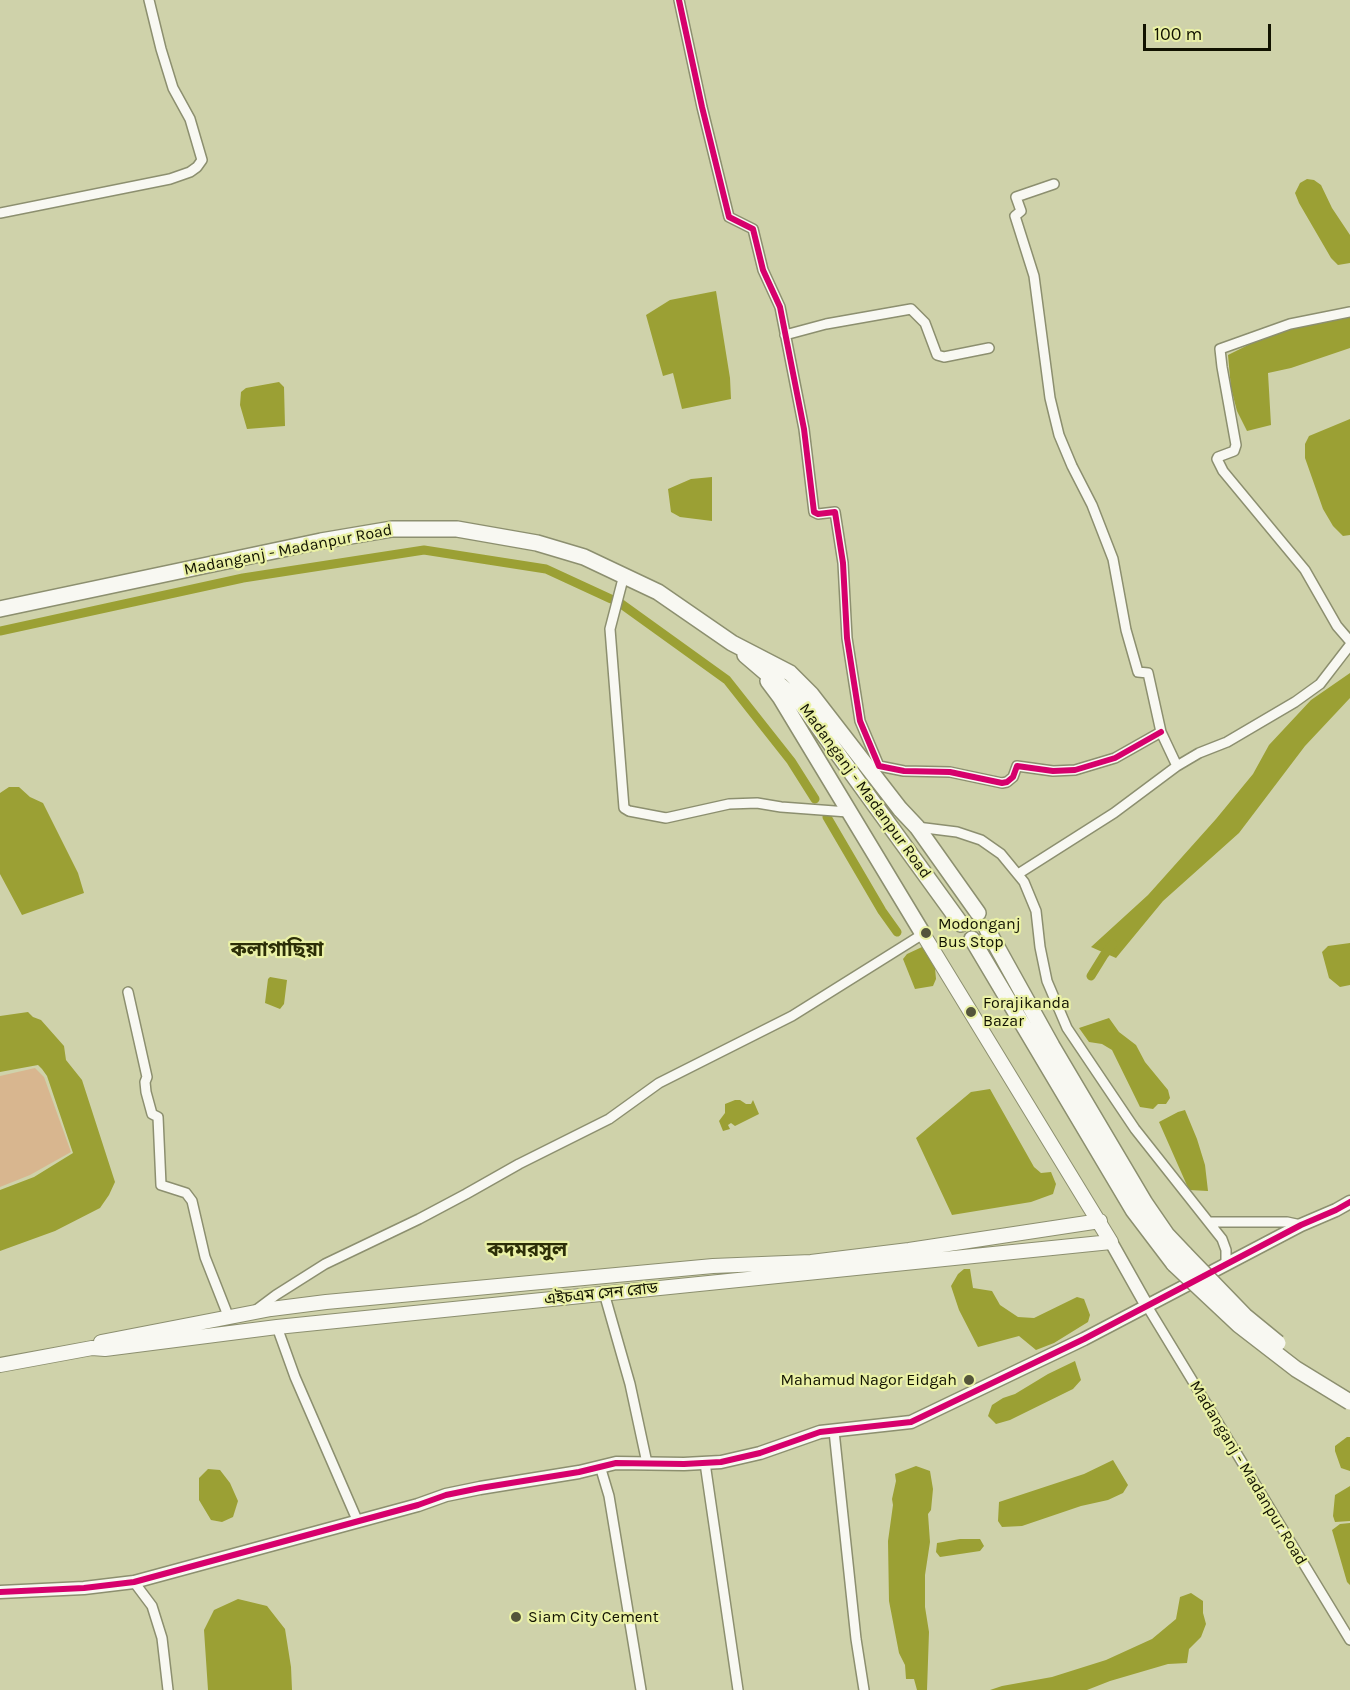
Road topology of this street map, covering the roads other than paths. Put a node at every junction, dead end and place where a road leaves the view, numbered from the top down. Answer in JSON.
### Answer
{"nodes":[{"id":1,"x":149,"y":0,"type":"edge"},
{"id":2,"x":679,"y":0,"type":"edge"},
{"id":3,"x":1054,"y":184,"type":"dead end"},
{"id":4,"x":0,"y":213,"type":"edge"},
{"id":5,"x":1350,"y":312,"type":"edge"},
{"id":6,"x":785,"y":335,"type":"junction"},
{"id":7,"x":989,"y":348,"type":"dead end"},
{"id":8,"x":624,"y":575,"type":"junction"},
{"id":9,"x":0,"y":609,"type":"edge"},
{"id":10,"x":732,"y":643,"type":"junction"},
{"id":11,"x":1350,"y":643,"type":"edge"},
{"id":12,"x":757,"y":665,"type":"junction"},
{"id":13,"x":1161,"y":732,"type":"junction"},
{"id":14,"x":1177,"y":766,"type":"junction"},
{"id":15,"x":848,"y":812,"type":"junction"},
{"id":16,"x":918,"y":827,"type":"junction"},
{"id":17,"x":1018,"y":874,"type":"junction"},
{"id":18,"x":978,"y":913,"type":"dead end"},
{"id":19,"x":961,"y":924,"type":"dead end"},
{"id":20,"x":987,"y":929,"type":"dead end"},
{"id":21,"x":923,"y":934,"type":"junction"},
{"id":22,"x":972,"y":939,"type":"dead end"},
{"id":23,"x":128,"y":992,"type":"dead end"},
{"id":24,"x":1350,"y":1202,"type":"edge"},
{"id":25,"x":1139,"y":1206,"type":"junction"},
{"id":26,"x":1100,"y":1221,"type":"junction"},
{"id":27,"x":1210,"y":1222,"type":"junction"},
{"id":28,"x":1300,"y":1225,"type":"junction"},
{"id":29,"x":1111,"y":1242,"type":"junction"},
{"id":30,"x":1179,"y":1259,"type":"junction"},
{"id":31,"x":1226,"y":1263,"type":"junction"},
{"id":32,"x":604,"y":1293,"type":"junction"},
{"id":33,"x":1147,"y":1305,"type":"junction"},
{"id":34,"x":241,"y":1316,"type":"junction"},
{"id":35,"x":277,"y":1327,"type":"junction"},
{"id":36,"x":245,"y":1331,"type":"junction"},
{"id":37,"x":92,"y":1348,"type":"junction"},
{"id":38,"x":0,"y":1365,"type":"edge"},
{"id":39,"x":1350,"y":1390,"type":"edge"},
{"id":40,"x":1350,"y":1402,"type":"edge"},
{"id":41,"x":834,"y":1431,"type":"junction"},
{"id":42,"x":647,"y":1463,"type":"junction"},
{"id":43,"x":705,"y":1463,"type":"junction"},
{"id":44,"x":600,"y":1466,"type":"junction"},
{"id":45,"x":358,"y":1522,"type":"junction"},
{"id":46,"x":134,"y":1582,"type":"junction"},
{"id":47,"x":0,"y":1592,"type":"edge"},
{"id":48,"x":1350,"y":1640,"type":"edge"},
{"id":49,"x":168,"y":1690,"type":"edge"},
{"id":50,"x":642,"y":1690,"type":"edge"},
{"id":51,"x":738,"y":1690,"type":"edge"},
{"id":52,"x":864,"y":1690,"type":"edge"}],
"edges":[{"from":1,"to":4,"type":"street"},
{"from":2,"to":6,"type":"street"},
{"from":3,"to":13,"type":"street"},
{"from":5,"to":11,"type":"street"},
{"from":6,"to":7,"type":"street"},
{"from":6,"to":13,"type":"street"},
{"from":8,"to":9,"type":"main road","name":"Madanganj - Madanpur Road"},
{"from":8,"to":10,"type":"main road","name":"Madanganj - Madanpur Road"},
{"from":8,"to":15,"type":"street"},
{"from":10,"to":12,"type":"main road","name":"Madanganj - Madanpur Road"},
{"from":10,"to":16,"type":"main road","name":"Madanganj - Madanpur Road"},
{"from":11,"to":14,"type":"street"},
{"from":12,"to":15,"type":"main road"},
{"from":12,"to":19,"type":"main road","name":"Madanganj - Madanpur Road"},
{"from":13,"to":14,"type":"street"},
{"from":14,"to":17,"type":"street"},
{"from":15,"to":21,"type":"main road"},
{"from":16,"to":17,"type":"street"},
{"from":16,"to":18,"type":"main road","name":"Madanganj - Madanpur Road"},
{"from":17,"to":27,"type":"street"},
{"from":20,"to":25,"type":"main road"},
{"from":21,"to":26,"type":"main road"},
{"from":21,"to":34,"type":"street"},
{"from":22,"to":25,"type":"main road"},
{"from":23,"to":34,"type":"street"},
{"from":24,"to":28,"type":"street"},
{"from":25,"to":30,"type":"main road"},
{"from":26,"to":29,"type":"main road"},
{"from":26,"to":34,"type":"main road","name":"এইচএম সেন রোড"},
{"from":27,"to":28,"type":"street"},
{"from":27,"to":31,"type":"street"},
{"from":28,"to":31,"type":"street"},
{"from":29,"to":32,"type":"main road","name":"এইচএম সেন রোড"},
{"from":29,"to":33,"type":"street"},
{"from":30,"to":39,"type":"main road","bridge":true},
{"from":30,"to":40,"type":"main road","bridge":true},
{"from":31,"to":33,"type":"street"},
{"from":32,"to":35,"type":"main road","name":"এইচএম সেন রোড"},
{"from":32,"to":42,"type":"street"},
{"from":33,"to":41,"type":"street"},
{"from":33,"to":48,"type":"street","name":"Madanganj - Madanpur Road"},
{"from":34,"to":36,"type":"main road"},
{"from":34,"to":37,"type":"main road","name":"এইচএম সেন রোড"},
{"from":35,"to":36,"type":"main road","name":"এইচএম সেন রোড"},
{"from":35,"to":45,"type":"street"},
{"from":36,"to":37,"type":"main road","name":"এইচএম সেন রোড"},
{"from":37,"to":38,"type":"main road","name":"এইচএম সেন রোড"},
{"from":41,"to":43,"type":"street"},
{"from":41,"to":52,"type":"street"},
{"from":42,"to":43,"type":"street"},
{"from":42,"to":44,"type":"street"},
{"from":43,"to":51,"type":"street"},
{"from":44,"to":45,"type":"street"},
{"from":44,"to":50,"type":"street"},
{"from":45,"to":46,"type":"street"},
{"from":46,"to":47,"type":"street"},
{"from":46,"to":49,"type":"street"}]}
